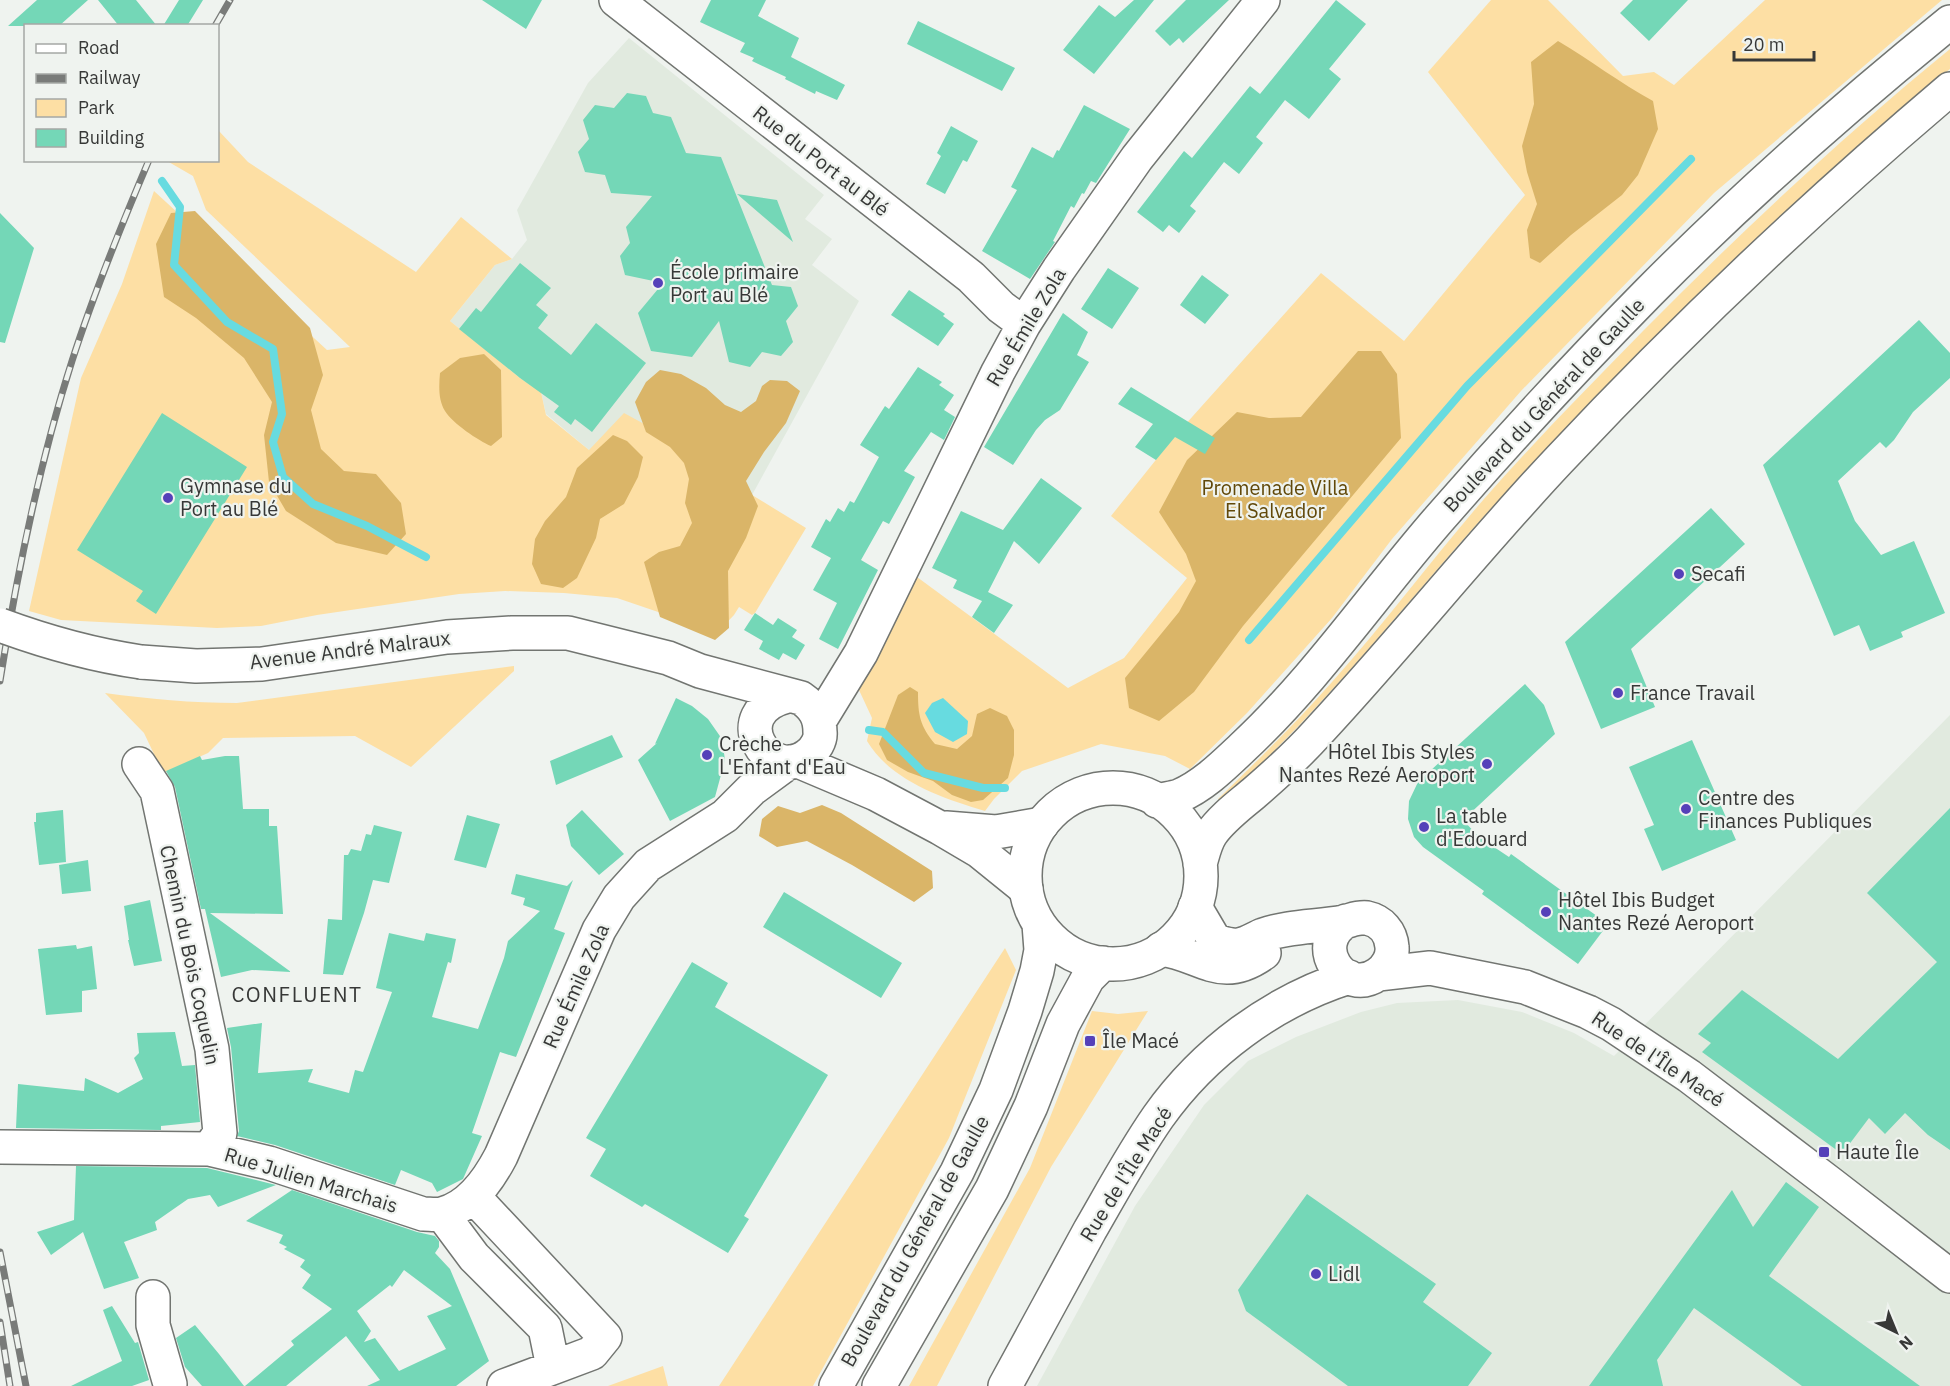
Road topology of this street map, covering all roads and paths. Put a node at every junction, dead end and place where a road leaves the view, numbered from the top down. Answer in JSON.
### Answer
{"nodes":[{"id":1,"x":616,"y":0,"type":"edge"},
{"id":2,"x":1263,"y":0,"type":"edge"},
{"id":3,"x":1950,"y":22,"type":"edge"},
{"id":4,"x":1950,"y":89,"type":"edge"},
{"id":5,"x":1024,"y":324,"type":"junction"},
{"id":6,"x":0,"y":625,"type":"edge"},
{"id":7,"x":699,"y":671,"type":"junction"},
{"id":8,"x":807,"y":711,"type":"junction"},
{"id":9,"x":776,"y":749,"type":"junction"},
{"id":10,"x":139,"y":764,"type":"dead end"},
{"id":11,"x":876,"y":794,"type":"junction"},
{"id":12,"x":1158,"y":801,"type":"junction"},
{"id":13,"x":1042,"y":824,"type":"junction"},
{"id":14,"x":940,"y":828,"type":"junction"},
{"id":15,"x":1200,"y":864,"type":"junction"},
{"id":16,"x":1026,"y":889,"type":"junction"},
{"id":17,"x":1195,"y":907,"type":"junction"},
{"id":18,"x":1346,"y":921,"type":"junction"},
{"id":19,"x":1039,"y":924,"type":"junction"},
{"id":20,"x":1387,"y":932,"type":"junction"},
{"id":21,"x":1161,"y":949,"type":"junction"},
{"id":22,"x":1102,"y":963,"type":"junction"},
{"id":23,"x":1430,"y":968,"type":"junction"},
{"id":24,"x":1344,"y":972,"type":"junction"},
{"id":25,"x":6,"y":1147,"type":"edge"},
{"id":26,"x":209,"y":1149,"type":"junction"},
{"id":27,"x":1832,"y":1184,"type":"junction"},
{"id":28,"x":473,"y":1196,"type":"junction"},
{"id":29,"x":441,"y":1214,"type":"junction"},
{"id":30,"x":1950,"y":1253,"type":"edge"},
{"id":31,"x":1950,"y":1276,"type":"edge"},
{"id":32,"x":153,"y":1297,"type":"dead end"},
{"id":33,"x":553,"y":1367,"type":"junction"},
{"id":34,"x":165,"y":1385,"type":"edge"},
{"id":35,"x":504,"y":1386,"type":"edge"},
{"id":36,"x":836,"y":1386,"type":"edge"},
{"id":37,"x":879,"y":1386,"type":"edge"},
{"id":38,"x":1005,"y":1386,"type":"edge"}],
"edges":[{"from":1,"to":5,"type":"street","name":"Rue du Port au Blé"},
{"from":2,"to":5,"type":"street","name":"Rue Émile Zola"},
{"from":3,"to":12,"type":"street","name":"Boulevard du Général de Gaulle"},
{"from":4,"to":15,"type":"street"},
{"from":5,"to":8,"type":"street","name":"Rue Émile Zola"},
{"from":6,"to":7,"type":"street","name":"Avenue André Malraux","bridge":true},
{"from":7,"to":8,"type":"street","name":"Avenue André Malraux"},
{"from":7,"to":9,"type":"street","name":"Avenue André Malraux"},
{"from":8,"to":9,"type":"street"},
{"from":8,"to":9,"type":"street","name":"Rue Émile Zola"},
{"from":8,"to":11,"type":"street","name":"Avenue André Malraux"},
{"from":9,"to":11,"type":"street","name":"Avenue André Malraux"},
{"from":9,"to":28,"type":"street","name":"Rue Émile Zola"},
{"from":10,"to":26,"type":"street","name":"Chemin du Bois Coquelin"},
{"from":11,"to":14,"type":"street","name":"Avenue André Malraux"},
{"from":12,"to":13,"type":"street"},
{"from":12,"to":15,"type":"street"},
{"from":13,"to":14,"type":"street","name":"Avenue André Malraux"},
{"from":13,"to":16,"type":"street"},
{"from":14,"to":16,"type":"street","name":"Avenue André Malraux"},
{"from":15,"to":17,"type":"street"},
{"from":16,"to":19,"type":"street"},
{"from":17,"to":18,"type":"street"},
{"from":17,"to":21,"type":"street"},
{"from":18,"to":20,"type":"street"},
{"from":18,"to":24,"type":"street"},
{"from":19,"to":22,"type":"street"},
{"from":19,"to":36,"type":"street","name":"Boulevard du Général de Gaulle"},
{"from":20,"to":23,"type":"street","name":"Rue de l'Île Macé"},
{"from":20,"to":24,"type":"street"},
{"from":21,"to":22,"type":"street"},
{"from":21,"to":24,"type":"street"},
{"from":22,"to":37,"type":"street","name":"Boulevard du Général de Gaulle"},
{"from":23,"to":24,"type":"street","name":"Rue de l'Île Macé"},
{"from":23,"to":27,"type":"street","name":"Rue de l'Île Macé"},
{"from":24,"to":38,"type":"street","name":"Rue de l'Île Macé"},
{"from":25,"to":26,"type":"street","name":"Rue Julien Marchais"},
{"from":26,"to":29,"type":"street","name":"Rue Julien Marchais"},
{"from":27,"to":30,"type":"street","name":"Rue de l'Île Macé"},
{"from":27,"to":31,"type":"street","name":"Rue de l'Île Macé"},
{"from":28,"to":29,"type":"street","name":"Rue Émile Zola"},
{"from":28,"to":33,"type":"street"},
{"from":29,"to":33,"type":"street"},
{"from":32,"to":34,"type":"street"},
{"from":33,"to":35,"type":"street"}]}
